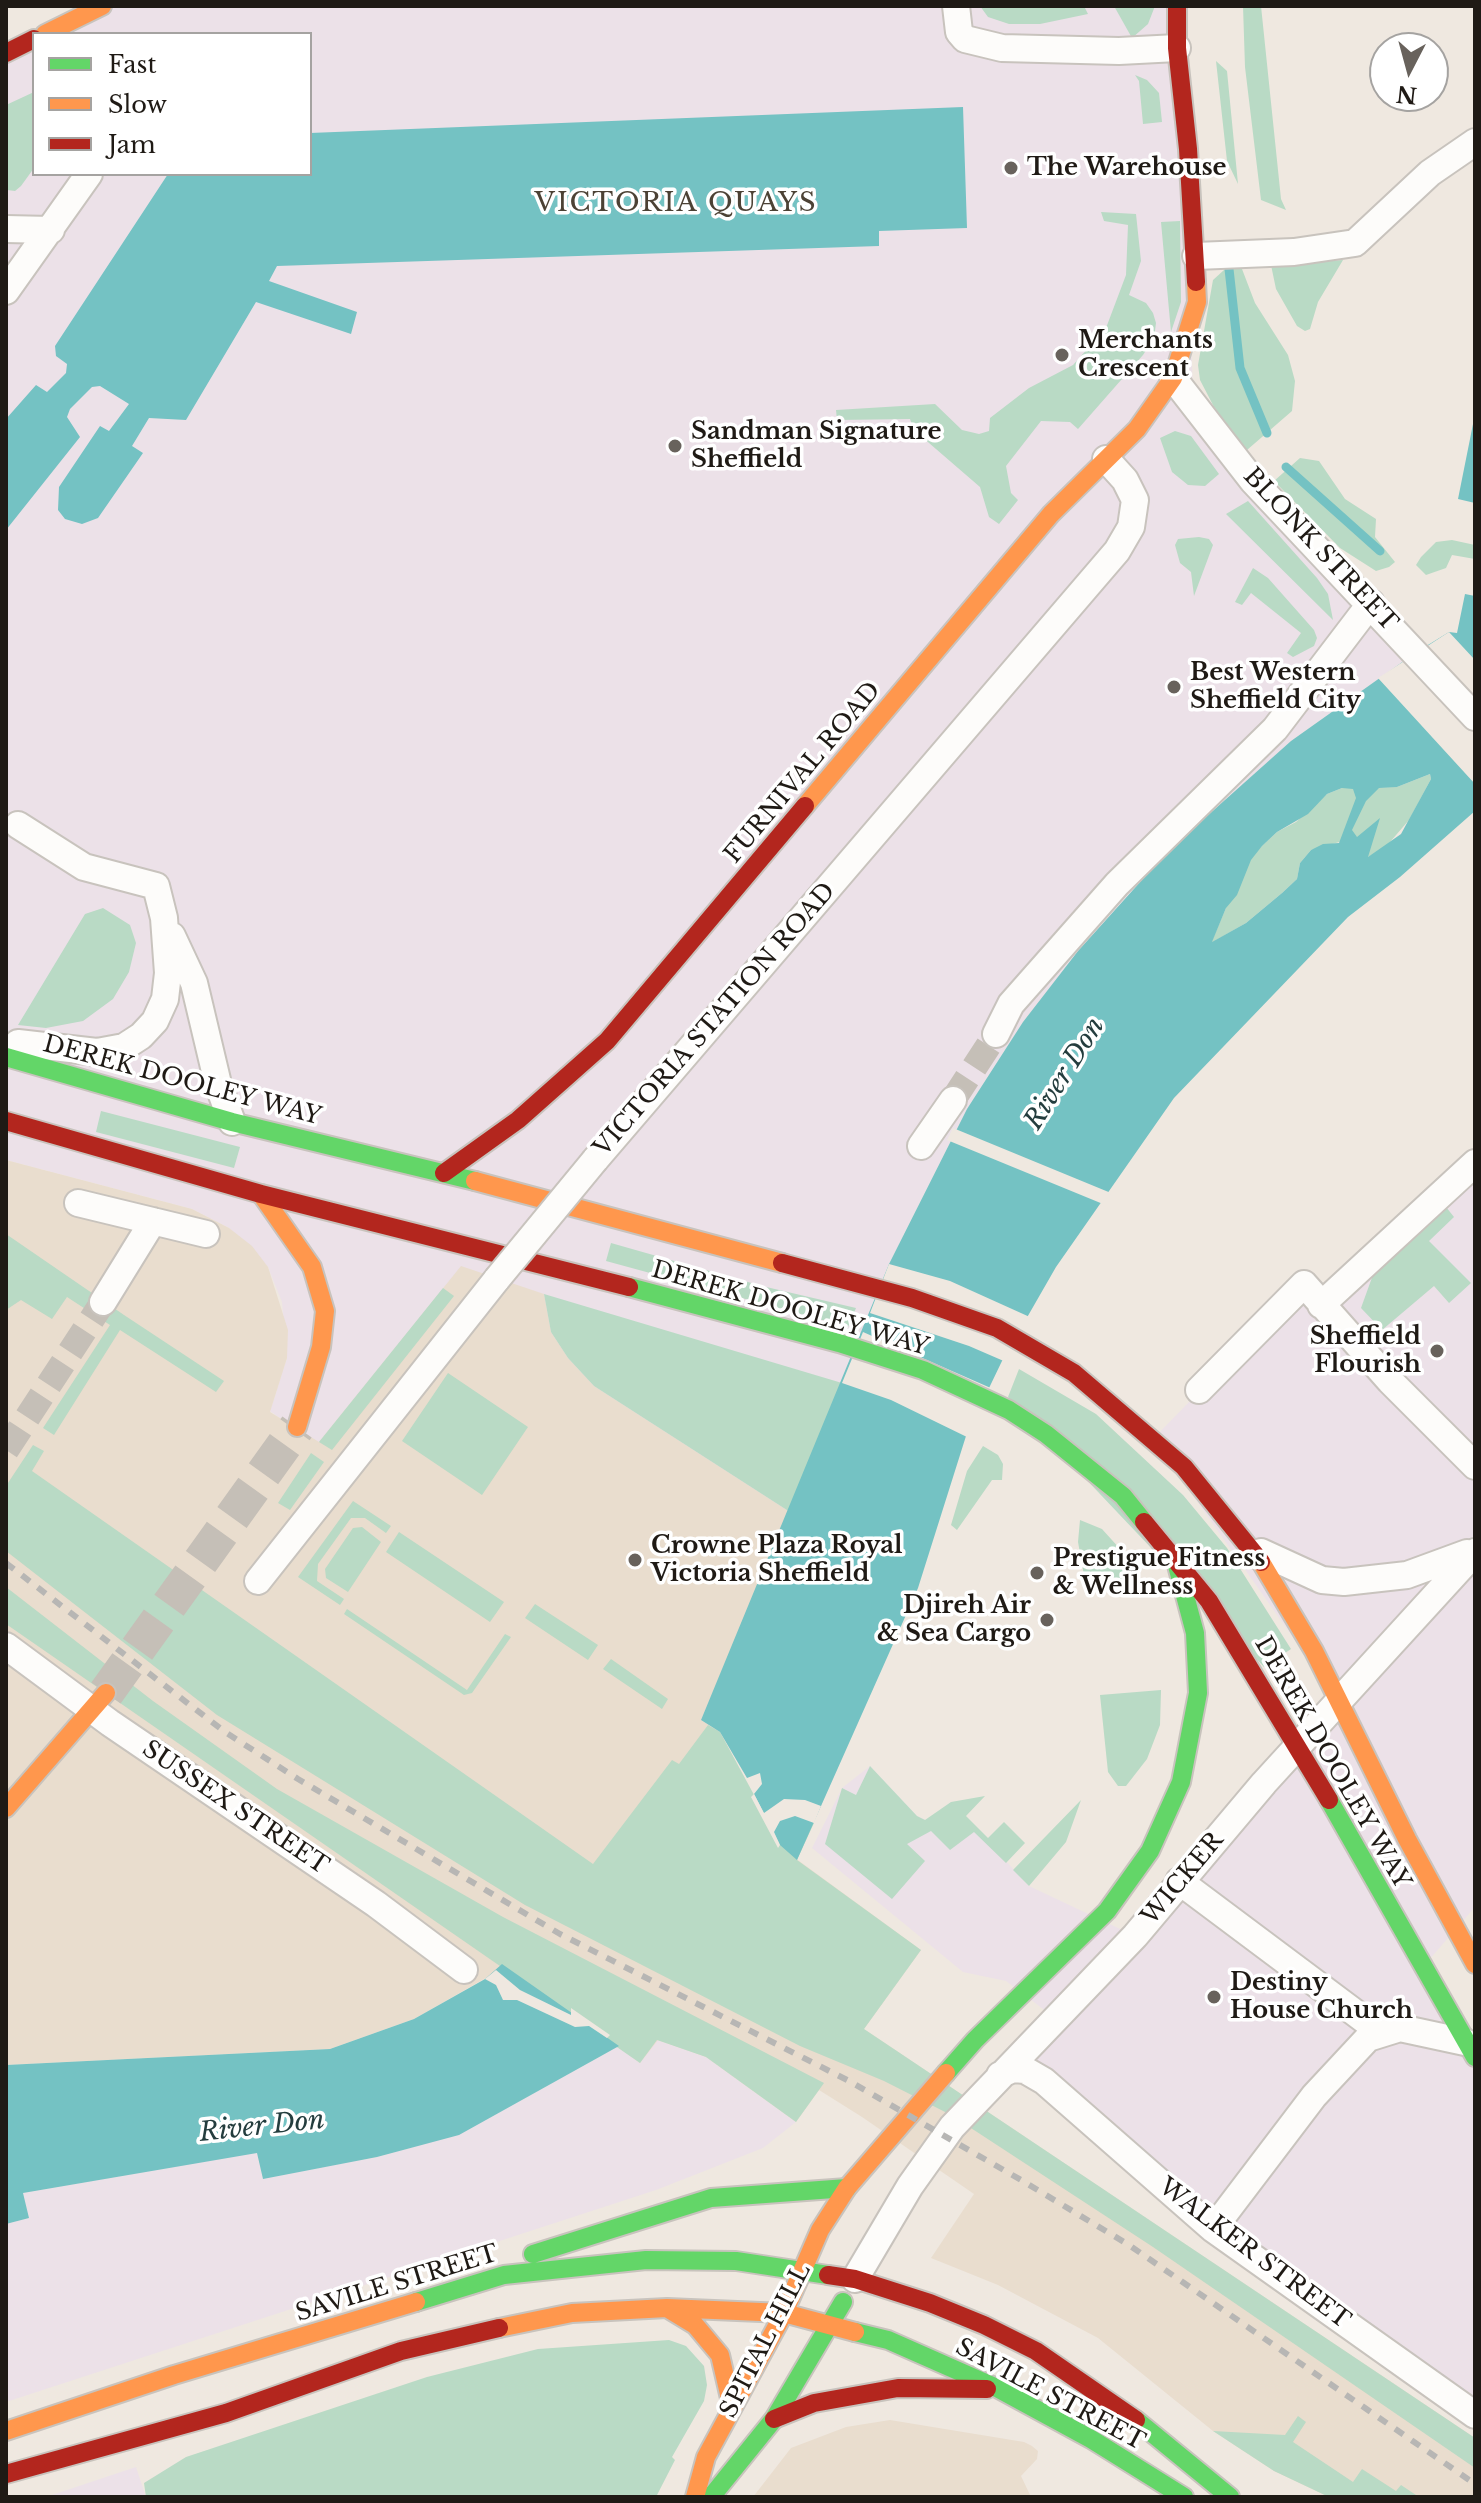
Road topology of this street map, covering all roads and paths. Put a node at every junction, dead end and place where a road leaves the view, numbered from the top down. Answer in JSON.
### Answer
{"nodes":[{"id":1,"x":102,"y":6,"type":"edge"},
{"id":2,"x":956,"y":6,"type":"edge"},
{"id":3,"x":1177,"y":6,"type":"edge"},
{"id":4,"x":49,"y":32,"type":"edge"},
{"id":5,"x":32,"y":40,"type":"edge"},
{"id":6,"x":1177,"y":48,"type":"junction"},
{"id":7,"x":6,"y":53,"type":"edge"},
{"id":8,"x":1475,"y":142,"type":"edge"},
{"id":9,"x":88,"y":176,"type":"edge"},
{"id":10,"x":6,"y":229,"type":"edge"},
{"id":11,"x":51,"y":230,"type":"junction"},
{"id":12,"x":1196,"y":256,"type":"junction"},
{"id":13,"x":6,"y":291,"type":"edge"},
{"id":14,"x":1173,"y":378,"type":"junction"},
{"id":15,"x":1106,"y":459,"type":"junction"},
{"id":16,"x":1371,"y":603,"type":"junction"},
{"id":17,"x":1475,"y":717,"type":"edge"},
{"id":18,"x":18,"y":825,"type":"dead end"},
{"id":19,"x":164,"y":918,"type":"junction"},
{"id":20,"x":996,"y":1034,"type":"tunnel mouth"},
{"id":21,"x":6,"y":1042,"type":"edge"},
{"id":22,"x":6,"y":1057,"type":"edge"},
{"id":23,"x":953,"y":1100,"type":"tunnel mouth"},
{"id":24,"x":6,"y":1121,"type":"edge"},
{"id":25,"x":232,"y":1122,"type":"junction"},
{"id":26,"x":921,"y":1146,"type":"dead end"},
{"id":27,"x":1475,"y":1163,"type":"edge"},
{"id":28,"x":444,"y":1173,"type":"junction"},
{"id":29,"x":261,"y":1194,"type":"junction"},
{"id":30,"x":78,"y":1203,"type":"dead end"},
{"id":31,"x":153,"y":1221,"type":"junction"},
{"id":32,"x":206,"y":1234,"type":"dead end"},
{"id":33,"x":103,"y":1302,"type":"tunnel mouth"},
{"id":34,"x":1321,"y":1305,"type":"junction"},
{"id":35,"x":1199,"y":1390,"type":"dead end"},
{"id":36,"x":297,"y":1427,"type":"tunnel mouth"},
{"id":37,"x":1475,"y":1466,"type":"edge"},
{"id":38,"x":1251,"y":1546,"type":"junction"},
{"id":39,"x":1475,"y":1550,"type":"edge"},
{"id":40,"x":1175,"y":1558,"type":"junction"},
{"id":41,"x":258,"y":1581,"type":"dead end"},
{"id":42,"x":6,"y":1646,"type":"edge"},
{"id":43,"x":1337,"y":1700,"type":"junction"},
{"id":44,"x":99,"y":1702,"type":"junction"},
{"id":45,"x":1298,"y":1746,"type":"junction"},
{"id":46,"x":6,"y":1808,"type":"edge"},
{"id":47,"x":1179,"y":1881,"type":"junction"},
{"id":48,"x":1075,"y":1945,"type":"junction"},
{"id":49,"x":1475,"y":1964,"type":"edge"},
{"id":50,"x":464,"y":1970,"type":"dead end"},
{"id":51,"x":1391,"y":2029,"type":"junction"},
{"id":52,"x":1470,"y":2050,"type":"edge"},
{"id":53,"x":1000,"y":2075,"type":"junction"},
{"id":54,"x":847,"y":2188,"type":"junction"},
{"id":55,"x":895,"y":2208,"type":"joint"},
{"id":56,"x":1213,"y":2229,"type":"junction"},
{"id":57,"x":803,"y":2270,"type":"junction"},
{"id":58,"x":504,"y":2275,"type":"junction"},
{"id":59,"x":855,"y":2279,"type":"junction"},
{"id":60,"x":667,"y":2308,"type":"junction"},
{"id":61,"x":784,"y":2313,"type":"junction"},
{"id":62,"x":831,"y":2323,"type":"junction"},
{"id":63,"x":999,"y":2389,"type":"junction"},
{"id":64,"x":732,"y":2407,"type":"junction"},
{"id":65,"x":1475,"y":2415,"type":"edge"},
{"id":66,"x":774,"y":2419,"type":"junction"},
{"id":67,"x":6,"y":2431,"type":"edge"},
{"id":68,"x":6,"y":2474,"type":"edge"},
{"id":69,"x":695,"y":2497,"type":"edge"},
{"id":70,"x":711,"y":2497,"type":"edge"},
{"id":71,"x":1184,"y":2497,"type":"edge"},
{"id":72,"x":1230,"y":2497,"type":"edge"}],
"edges":[{"from":1,"to":4,"type":"main road"},
{"from":2,"to":6,"type":"street"},
{"from":3,"to":6,"type":"main road","name":"FURNIVAL ROAD"},
{"from":5,"to":7,"type":"main road"},
{"from":6,"to":12,"type":"main road","name":"FURNIVAL ROAD"},
{"from":8,"to":12,"type":"street"},
{"from":9,"to":11,"type":"street"},
{"from":10,"to":11,"type":"street"},
{"from":11,"to":13,"type":"street"},
{"from":12,"to":14,"type":"main road","name":"FURNIVAL ROAD"},
{"from":14,"to":15,"type":"main road","name":"FURNIVAL ROAD"},
{"from":14,"to":16,"type":"street","name":"BLONK STREET"},
{"from":15,"to":28,"type":"main road","name":"FURNIVAL ROAD"},
{"from":15,"to":41,"type":"street","name":"VICTORIA STATION ROAD","bridge":true},
{"from":16,"to":17,"type":"street","name":"BLONK STREET"},
{"from":16,"to":20,"type":"street"},
{"from":18,"to":19,"type":"street"},
{"from":19,"to":21,"type":"street"},
{"from":19,"to":25,"type":"street"},
{"from":22,"to":25,"type":"main road","name":"DEREK DOOLEY WAY"},
{"from":23,"to":26,"type":"street"},
{"from":24,"to":29,"type":"main road","name":"DEREK DOOLEY WAY"},
{"from":25,"to":28,"type":"main road","name":"DEREK DOOLEY WAY"},
{"from":27,"to":34,"type":"street"},
{"from":28,"to":38,"type":"main road","name":"DEREK DOOLEY WAY"},
{"from":29,"to":36,"type":"main road"},
{"from":29,"to":40,"type":"main road","name":"DEREK DOOLEY WAY"},
{"from":30,"to":31,"type":"street"},
{"from":31,"to":32,"type":"street"},
{"from":31,"to":33,"type":"street"},
{"from":34,"to":35,"type":"street"},
{"from":34,"to":37,"type":"street"},
{"from":38,"to":39,"type":"street","name":"WICKER"},
{"from":38,"to":43,"type":"main road","name":"DEREK DOOLEY WAY"},
{"from":39,"to":43,"type":"street","name":"WICKER"},
{"from":40,"to":45,"type":"main road","name":"DEREK DOOLEY WAY"},
{"from":40,"to":48,"type":"main road","name":"WICKER"},
{"from":42,"to":44,"type":"street","name":"SUSSEX STREET"},
{"from":43,"to":45,"type":"street","name":"WICKER"},
{"from":43,"to":49,"type":"main road","name":"DEREK DOOLEY WAY"},
{"from":44,"to":46,"type":"main road"},
{"from":44,"to":50,"type":"street","name":"SUSSEX STREET"},
{"from":45,"to":47,"type":"street","name":"WICKER"},
{"from":45,"to":52,"type":"main road","name":"DEREK DOOLEY WAY"},
{"from":47,"to":48,"type":"street"},
{"from":47,"to":51,"type":"street"},
{"from":47,"to":53,"type":"street","name":"WICKER"},
{"from":48,"to":54,"type":"main road","name":"WICKER"},
{"from":51,"to":52,"type":"street"},
{"from":51,"to":56,"type":"street"},
{"from":53,"to":55,"type":"street","name":"WICKER"},
{"from":53,"to":56,"type":"street","name":"WALKER STREET"},
{"from":54,"to":57,"type":"main road","name":"SPITAL HILL"},
{"from":54,"to":58,"type":"main road"},
{"from":55,"to":59,"type":"street","name":"SPITAL HILL"},
{"from":56,"to":65,"type":"street","name":"WALKER STREET"},
{"from":57,"to":58,"type":"main road","name":"SAVILE STREET"},
{"from":57,"to":59,"type":"main road","name":"SAVILE STREET"},
{"from":57,"to":61,"type":"main road","name":"SPITAL HILL"},
{"from":58,"to":67,"type":"main road","name":"SAVILE STREET"},
{"from":59,"to":62,"type":"main road","name":"SPITAL HILL"},
{"from":59,"to":72,"type":"main road","name":"SAVILE STREET"},
{"from":60,"to":61,"type":"main road","name":"SAVILE STREET"},
{"from":60,"to":64,"type":"main road"},
{"from":60,"to":68,"type":"main road","name":"SAVILE STREET"},
{"from":61,"to":62,"type":"main road","name":"SAVILE STREET"},
{"from":61,"to":64,"type":"main road","name":"SPITAL HILL"},
{"from":62,"to":63,"type":"main road","name":"SAVILE STREET"},
{"from":62,"to":66,"type":"main road","name":"SPITAL HILL"},
{"from":63,"to":66,"type":"main road"},
{"from":63,"to":71,"type":"main road","name":"SAVILE STREET"},
{"from":64,"to":69,"type":"main road","name":"SPITAL HILL"},
{"from":66,"to":70,"type":"main road","name":"SPITAL HILL"}]}
